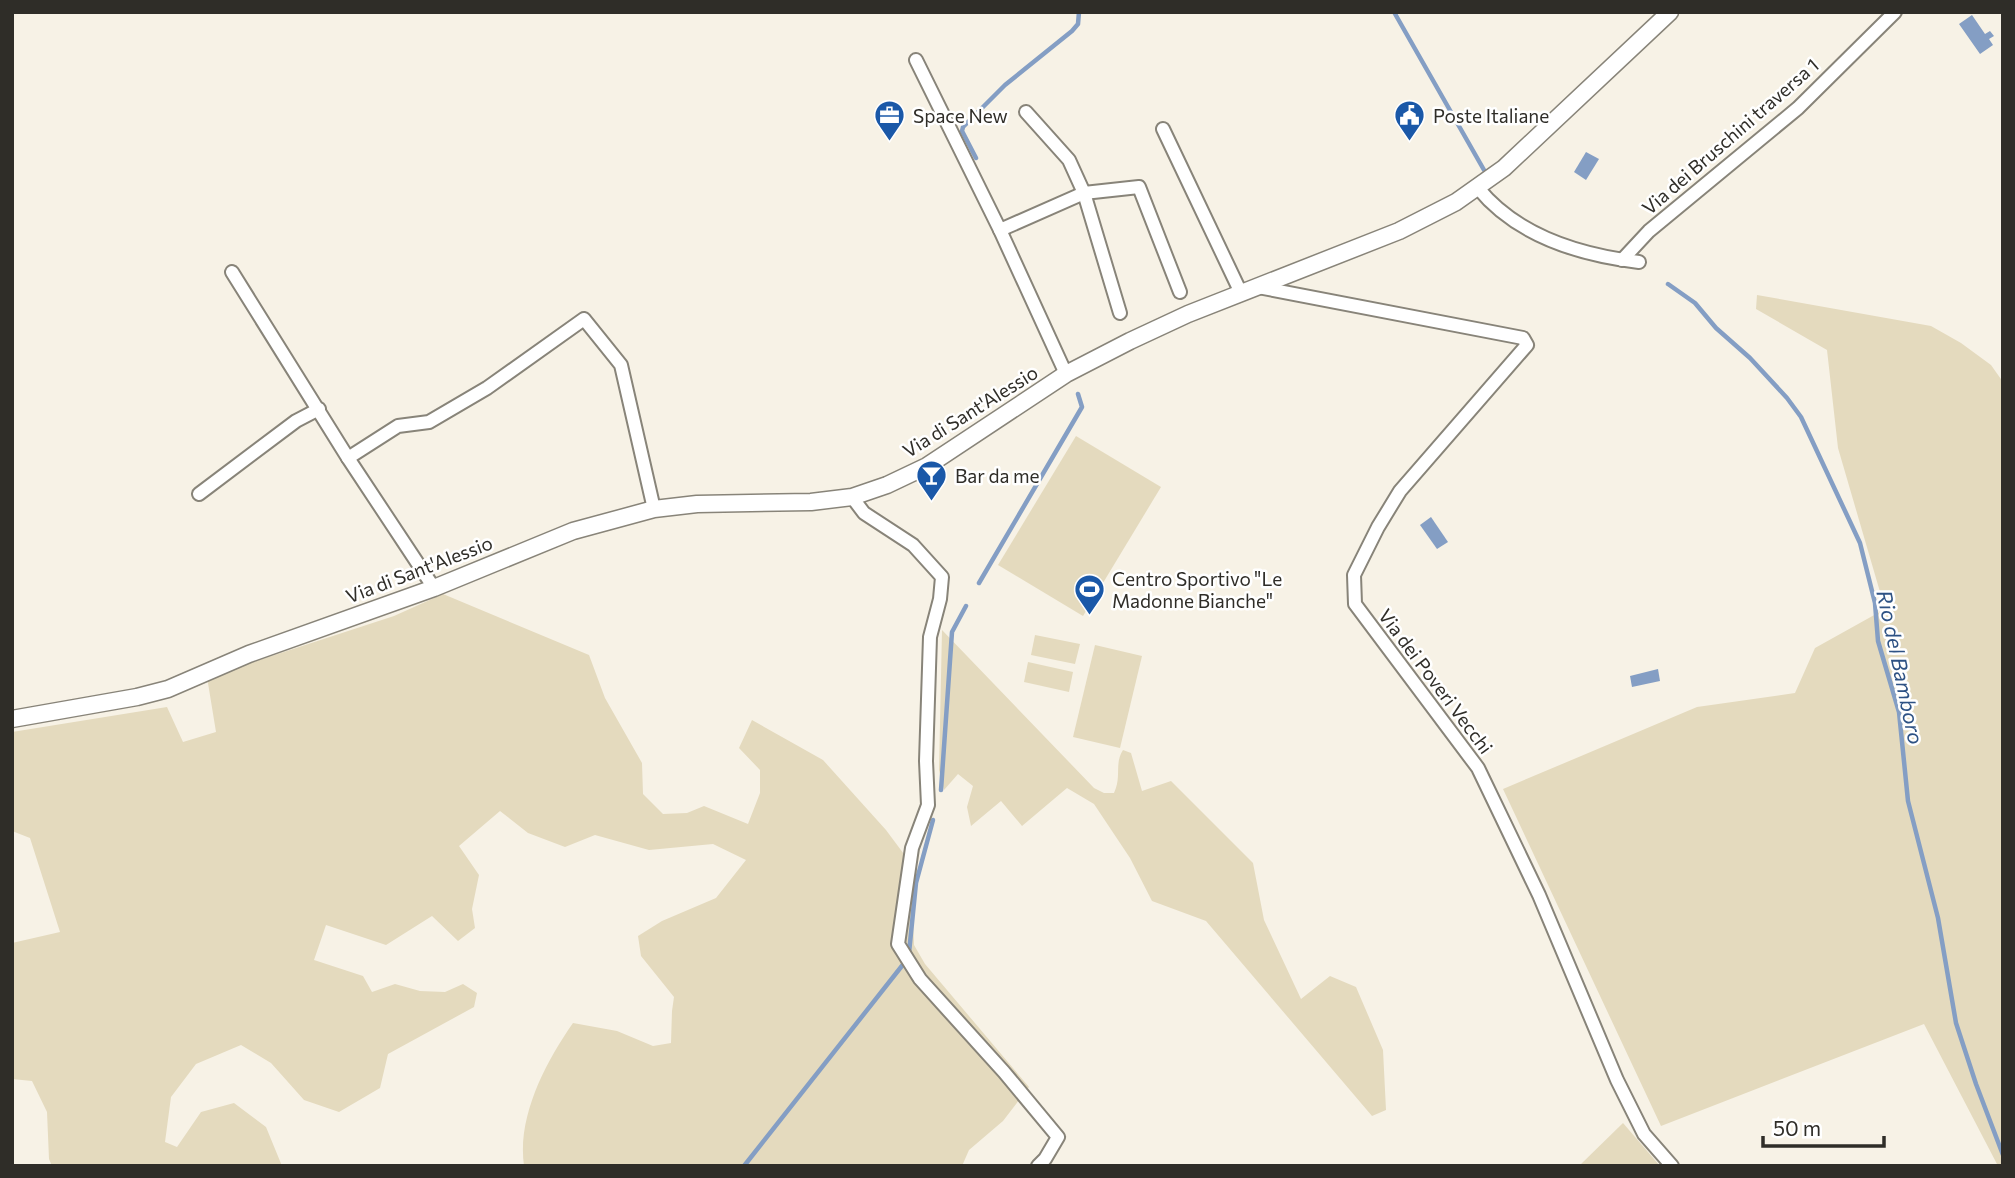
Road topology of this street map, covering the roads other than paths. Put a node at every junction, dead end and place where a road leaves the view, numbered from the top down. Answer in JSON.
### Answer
{"nodes":[{"id":1,"x":1670,"y":12,"type":"edge"},
{"id":2,"x":1895,"y":12,"type":"edge"},
{"id":3,"x":916,"y":60,"type":"dead end"},
{"id":4,"x":1026,"y":112,"type":"dead end"},
{"id":5,"x":1163,"y":129,"type":"dead end"},
{"id":6,"x":1478,"y":188,"type":"junction"},
{"id":7,"x":1084,"y":193,"type":"junction"},
{"id":8,"x":1000,"y":230,"type":"junction"},
{"id":9,"x":1622,"y":260,"type":"junction"},
{"id":10,"x":1639,"y":262,"type":"dead end"},
{"id":11,"x":232,"y":272,"type":"dead end"},
{"id":12,"x":1258,"y":287,"type":"junction"},
{"id":13,"x":1180,"y":292,"type":"dead end"},
{"id":14,"x":1241,"y":293,"type":"junction"},
{"id":15,"x":1120,"y":313,"type":"dead end"},
{"id":16,"x":1066,"y":374,"type":"junction"},
{"id":17,"x":319,"y":409,"type":"junction"},
{"id":18,"x":348,"y":458,"type":"junction"},
{"id":19,"x":199,"y":494,"type":"dead end"},
{"id":20,"x":852,"y":497,"type":"junction"},
{"id":21,"x":654,"y":509,"type":"junction"},
{"id":22,"x":435,"y":588,"type":"junction"},
{"id":23,"x":12,"y":719,"type":"edge"},
{"id":24,"x":1038,"y":1166,"type":"edge"},
{"id":25,"x":1672,"y":1166,"type":"edge"}],
"edges":[{"from":1,"to":6,"type":"street","name":"Via di Sant'Alessio"},
{"from":2,"to":9,"type":"street","name":"Via dei Bruschini traversa 1"},
{"from":3,"to":8,"type":"street"},
{"from":4,"to":7,"type":"street"},
{"from":5,"to":14,"type":"street"},
{"from":6,"to":9,"type":"street"},
{"from":6,"to":12,"type":"street","name":"Via di Sant'Alessio"},
{"from":7,"to":8,"type":"street"},
{"from":7,"to":13,"type":"street"},
{"from":7,"to":15,"type":"street"},
{"from":8,"to":16,"type":"street"},
{"from":9,"to":10,"type":"street"},
{"from":11,"to":17,"type":"street"},
{"from":12,"to":14,"type":"street","name":"Via di Sant'Alessio"},
{"from":12,"to":25,"type":"street","name":"Via dei Poveri Vecchi"},
{"from":14,"to":16,"type":"street","name":"Via di Sant'Alessio"},
{"from":16,"to":20,"type":"street","name":"Via di Sant'Alessio"},
{"from":17,"to":18,"type":"street"},
{"from":17,"to":19,"type":"street"},
{"from":18,"to":21,"type":"street"},
{"from":18,"to":22,"type":"street"},
{"from":20,"to":21,"type":"street","name":"Via di Sant'Alessio"},
{"from":20,"to":24,"type":"street"},
{"from":21,"to":22,"type":"street","name":"Via di Sant'Alessio"},
{"from":22,"to":23,"type":"street","name":"Via di Sant'Alessio"}]}
